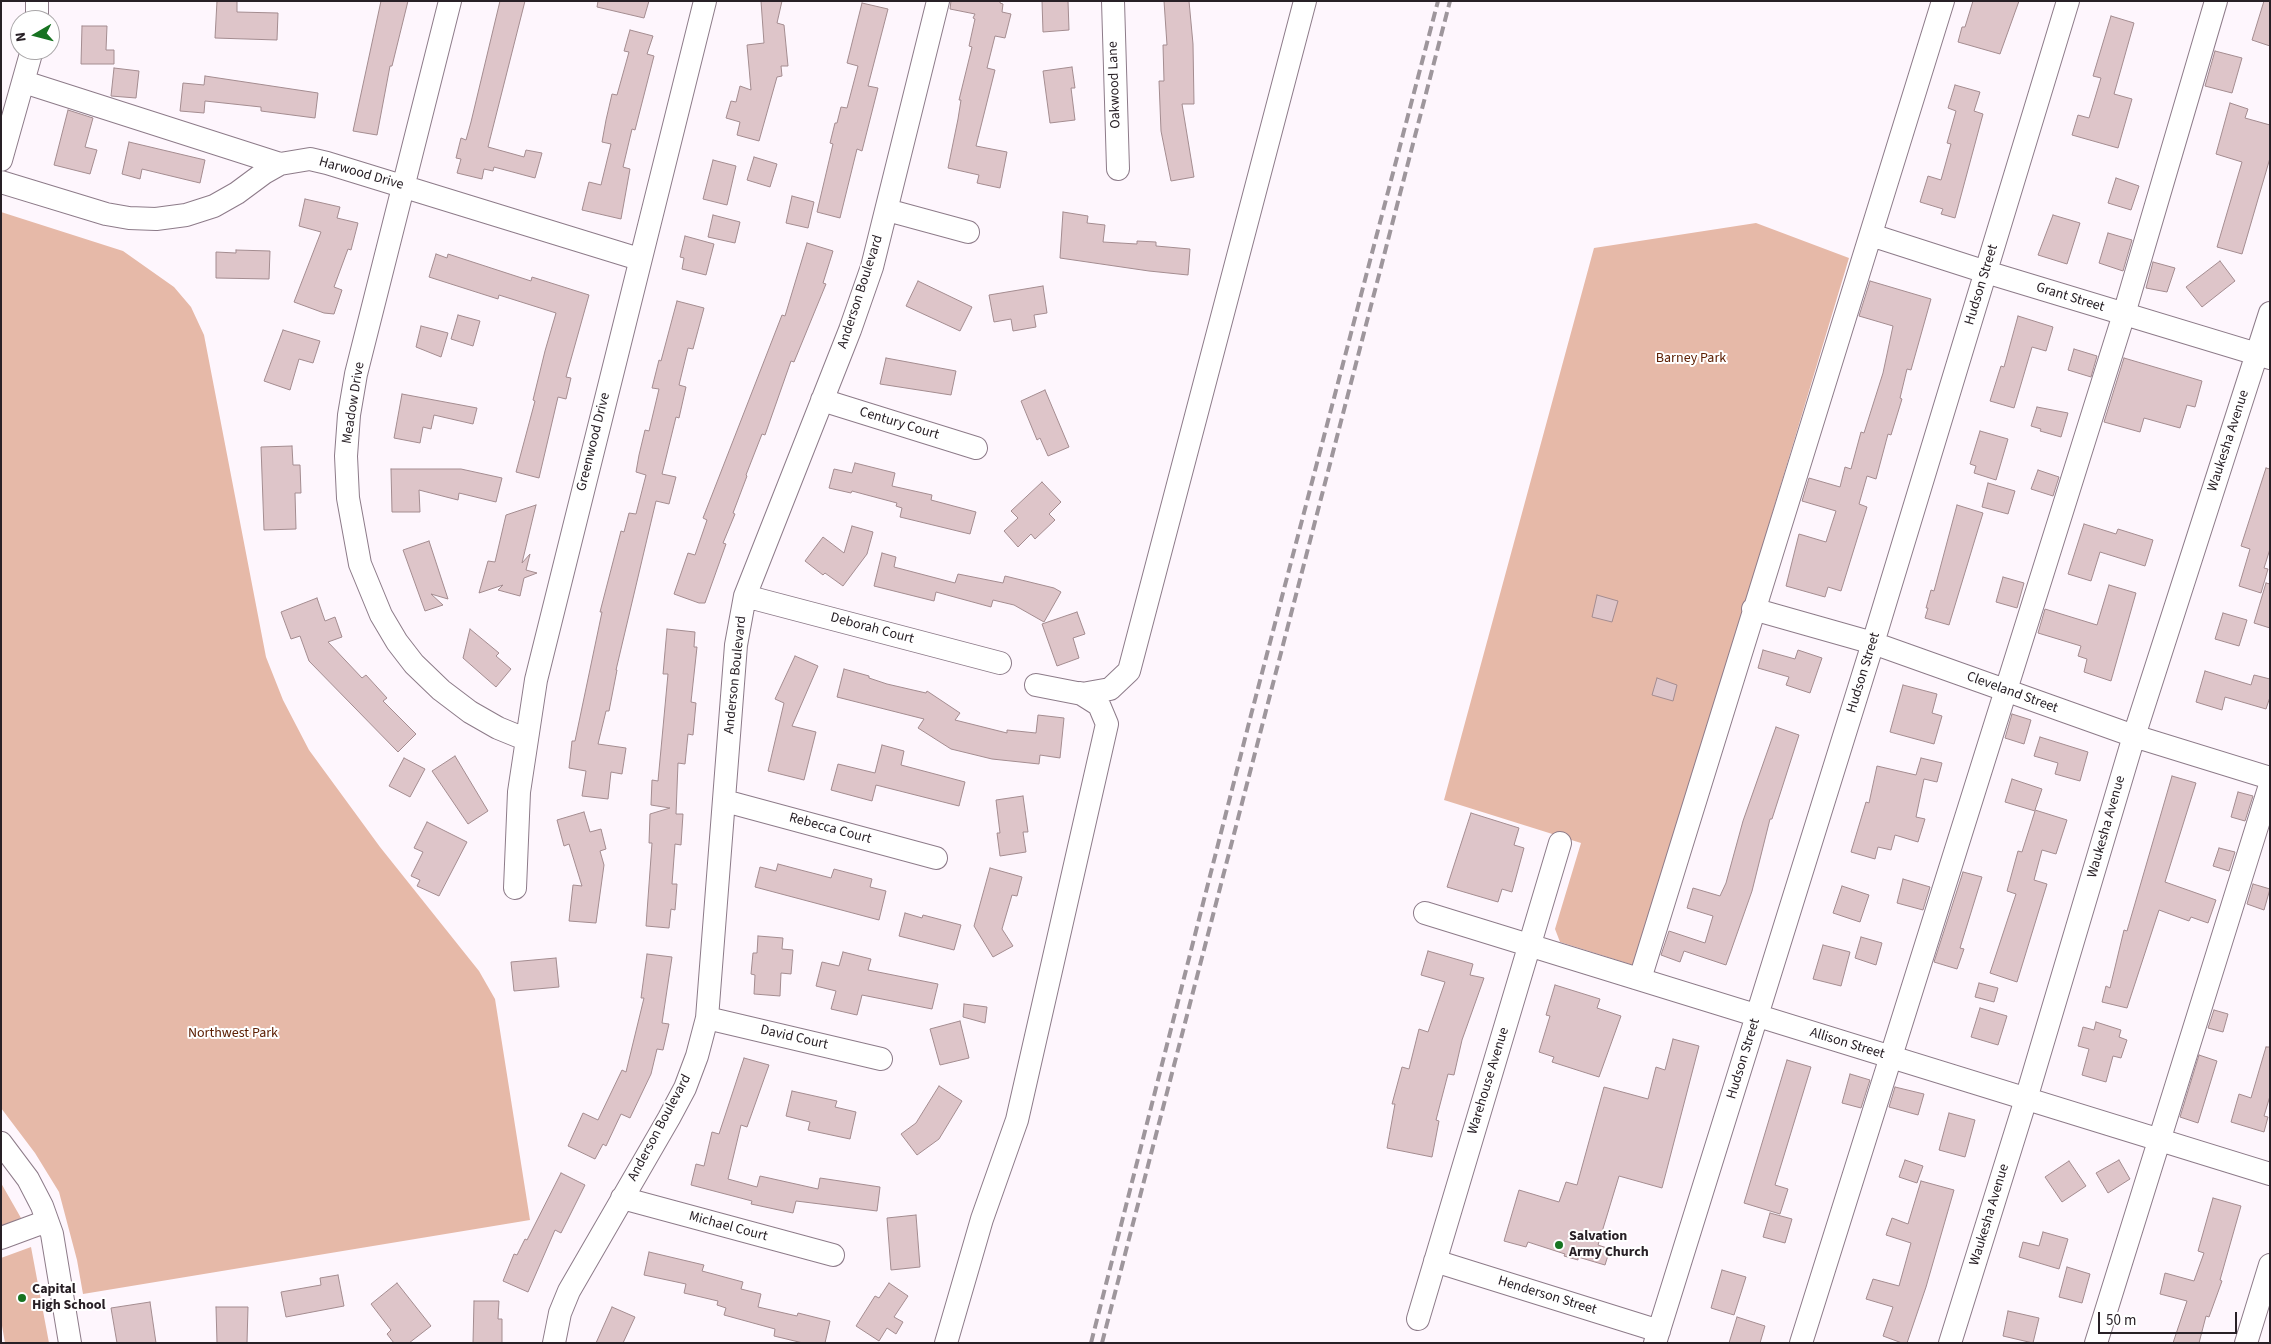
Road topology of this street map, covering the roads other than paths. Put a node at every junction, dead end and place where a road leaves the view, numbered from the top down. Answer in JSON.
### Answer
{"nodes":[{"id":1,"x":450,"y":1,"type":"edge"},
{"id":2,"x":705,"y":1,"type":"edge"},
{"id":3,"x":938,"y":1,"type":"edge"},
{"id":4,"x":1113,"y":1,"type":"edge"},
{"id":5,"x":1305,"y":1,"type":"edge"},
{"id":6,"x":1943,"y":1,"type":"edge"},
{"id":7,"x":2068,"y":1,"type":"edge"},
{"id":8,"x":2216,"y":1,"type":"edge"},
{"id":9,"x":30,"y":60,"type":"edge"},
{"id":10,"x":24,"y":82,"type":"junction"},
{"id":11,"x":1,"y":160,"type":"edge"},
{"id":12,"x":280,"y":164,"type":"junction"},
{"id":13,"x":1118,"y":169,"type":"dead end"},
{"id":14,"x":1,"y":182,"type":"edge"},
{"id":15,"x":404,"y":186,"type":"junction"},
{"id":16,"x":887,"y":210,"type":"junction"},
{"id":17,"x":968,"y":232,"type":"dead end"},
{"id":18,"x":1871,"y":235,"type":"junction"},
{"id":19,"x":639,"y":259,"type":"junction"},
{"id":20,"x":1986,"y":272,"type":"junction"},
{"id":21,"x":2270,"y":313,"type":"edge"},
{"id":22,"x":2124,"y":314,"type":"junction"},
{"id":23,"x":2264,"y":356,"type":"edge"},
{"id":24,"x":822,"y":400,"type":"junction"},
{"id":25,"x":976,"y":448,"type":"dead end"},
{"id":26,"x":745,"y":596,"type":"junction"},
{"id":27,"x":1753,"y":609,"type":"junction"},
{"id":28,"x":1873,"y":643,"type":"junction"},
{"id":29,"x":1000,"y":663,"type":"dead end"},
{"id":30,"x":1036,"y":685,"type":"dead end"},
{"id":31,"x":2006,"y":691,"type":"junction"},
{"id":32,"x":1080,"y":693,"type":"junction"},
{"id":33,"x":2134,"y":736,"type":"junction"},
{"id":34,"x":525,"y":739,"type":"junction"},
{"id":35,"x":2270,"y":778,"type":"edge"},
{"id":36,"x":2270,"y":785,"type":"edge"},
{"id":37,"x":725,"y":801,"type":"junction"},
{"id":38,"x":1560,"y":843,"type":"dead end"},
{"id":39,"x":936,"y":858,"type":"dead end"},
{"id":40,"x":515,"y":888,"type":"dead end"},
{"id":41,"x":1425,"y":913,"type":"dead end"},
{"id":42,"x":1530,"y":946,"type":"junction"},
{"id":43,"x":1640,"y":980,"type":"junction"},
{"id":44,"x":1757,"y":1016,"type":"junction"},
{"id":45,"x":707,"y":1018,"type":"junction"},
{"id":46,"x":1891,"y":1057,"type":"junction"},
{"id":47,"x":881,"y":1059,"type":"dead end"},
{"id":48,"x":2026,"y":1099,"type":"junction"},
{"id":49,"x":2160,"y":1140,"type":"junction"},
{"id":50,"x":1,"y":1143,"type":"edge"},
{"id":51,"x":2270,"y":1174,"type":"edge"},
{"id":52,"x":622,"y":1198,"type":"junction"},
{"id":53,"x":44,"y":1214,"type":"junction"},
{"id":54,"x":1,"y":1238,"type":"edge"},
{"id":55,"x":833,"y":1256,"type":"dead end"},
{"id":56,"x":1435,"y":1261,"type":"junction"},
{"id":57,"x":2270,"y":1265,"type":"edge"},
{"id":58,"x":1418,"y":1319,"type":"dead end"},
{"id":59,"x":1657,"y":1337,"type":"edge"},
{"id":60,"x":70,"y":1343,"type":"edge"},
{"id":61,"x":554,"y":1343,"type":"edge"},
{"id":62,"x":946,"y":1343,"type":"edge"},
{"id":63,"x":1802,"y":1343,"type":"edge"},
{"id":64,"x":1950,"y":1343,"type":"edge"},
{"id":65,"x":2096,"y":1343,"type":"edge"},
{"id":66,"x":2246,"y":1343,"type":"edge"}],
"edges":[{"from":1,"to":15,"type":"street","name":"Meadow Drive"},
{"from":2,"to":19,"type":"street","name":"Greenwood Drive"},
{"from":3,"to":16,"type":"street","name":"Anderson Boulevard"},
{"from":4,"to":13,"type":"street","name":"Oakwood Lane"},
{"from":5,"to":32,"type":"street"},
{"from":6,"to":18,"type":"street"},
{"from":7,"to":20,"type":"street","name":"Hudson Street"},
{"from":8,"to":22,"type":"street"},
{"from":9,"to":10,"type":"street"},
{"from":10,"to":11,"type":"street"},
{"from":10,"to":12,"type":"street"},
{"from":12,"to":14,"type":"street","name":"Harwood Drive"},
{"from":12,"to":15,"type":"street","name":"Harwood Drive"},
{"from":15,"to":19,"type":"street","name":"Harwood Drive"},
{"from":15,"to":34,"type":"street","name":"Meadow Drive"},
{"from":16,"to":17,"type":"street"},
{"from":16,"to":24,"type":"street","name":"Anderson Boulevard"},
{"from":18,"to":20,"type":"street","name":"Grant Street"},
{"from":18,"to":27,"type":"street"},
{"from":19,"to":34,"type":"street","name":"Greenwood Drive"},
{"from":20,"to":22,"type":"street","name":"Grant Street"},
{"from":20,"to":28,"type":"street","name":"Hudson Street"},
{"from":21,"to":23,"type":"street","name":"Waukesha Avenue"},
{"from":22,"to":23,"type":"street","name":"Grant Street"},
{"from":22,"to":31,"type":"street"},
{"from":23,"to":33,"type":"street","name":"Waukesha Avenue"},
{"from":24,"to":25,"type":"street","name":"Century Court"},
{"from":24,"to":26,"type":"street","name":"Anderson Boulevard"},
{"from":26,"to":29,"type":"street","name":"Deborah Court"},
{"from":26,"to":37,"type":"street","name":"Anderson Boulevard"},
{"from":27,"to":28,"type":"street","name":"Cleveland Street"},
{"from":27,"to":43,"type":"street"},
{"from":28,"to":31,"type":"street","name":"Cleveland Street"},
{"from":28,"to":44,"type":"street","name":"Hudson Street"},
{"from":30,"to":32,"type":"street"},
{"from":31,"to":33,"type":"street","name":"Cleveland Street"},
{"from":31,"to":46,"type":"street"},
{"from":32,"to":62,"type":"street"},
{"from":33,"to":35,"type":"street","name":"Cleveland Street"},
{"from":33,"to":48,"type":"street","name":"Waukesha Avenue"},
{"from":34,"to":40,"type":"street","name":"Greenwood Drive"},
{"from":36,"to":49,"type":"street"},
{"from":37,"to":39,"type":"street","name":"Rebecca Court"},
{"from":37,"to":45,"type":"street","name":"Anderson Boulevard"},
{"from":38,"to":42,"type":"street","name":"Warehouse Avenue"},
{"from":41,"to":42,"type":"street","name":"Allison Street"},
{"from":42,"to":43,"type":"street","name":"Allison Street"},
{"from":42,"to":56,"type":"street","name":"Warehouse Avenue"},
{"from":43,"to":44,"type":"street","name":"Allison Street"},
{"from":44,"to":46,"type":"street","name":"Allison Street"},
{"from":44,"to":59,"type":"street","name":"Hudson Street"},
{"from":45,"to":47,"type":"street","name":"David Court"},
{"from":45,"to":52,"type":"street","name":"Anderson Boulevard"},
{"from":46,"to":48,"type":"street","name":"Allison Street"},
{"from":46,"to":63,"type":"street"},
{"from":48,"to":49,"type":"street","name":"Allison Street"},
{"from":48,"to":64,"type":"street","name":"Waukesha Avenue"},
{"from":49,"to":51,"type":"street","name":"Allison Street"},
{"from":49,"to":65,"type":"street"},
{"from":50,"to":53,"type":"street"},
{"from":52,"to":55,"type":"street","name":"Michael Court"},
{"from":52,"to":61,"type":"street","name":"Anderson Boulevard"},
{"from":53,"to":54,"type":"street"},
{"from":53,"to":60,"type":"street"},
{"from":56,"to":58,"type":"street","name":"Warehouse Avenue"},
{"from":56,"to":59,"type":"street","name":"Henderson Street"},
{"from":57,"to":66,"type":"street"}]}
